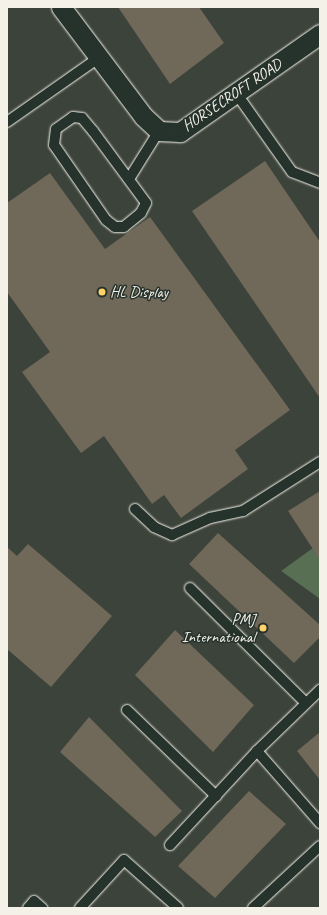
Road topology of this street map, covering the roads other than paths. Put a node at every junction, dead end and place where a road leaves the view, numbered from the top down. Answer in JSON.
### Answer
{"nodes":[{"id":1,"x":61,"y":7,"type":"edge"},
{"id":2,"x":320,"y":34,"type":"edge"},
{"id":3,"x":97,"y":59,"type":"junction"},
{"id":4,"x":236,"y":93,"type":"junction"},
{"id":5,"x":7,"y":122,"type":"edge"},
{"id":6,"x":159,"y":131,"type":"junction"},
{"id":7,"x":129,"y":179,"type":"junction"},
{"id":8,"x":320,"y":183,"type":"edge"},
{"id":9,"x":320,"y":462,"type":"edge"},
{"id":10,"x":135,"y":509,"type":"dead end"},
{"id":11,"x":190,"y":588,"type":"dead end"},
{"id":12,"x":320,"y":690,"type":"edge"},
{"id":13,"x":306,"y":703,"type":"junction"},
{"id":14,"x":126,"y":710,"type":"dead end"},
{"id":15,"x":257,"y":751,"type":"junction"},
{"id":16,"x":216,"y":796,"type":"junction"},
{"id":17,"x":320,"y":823,"type":"edge"},
{"id":18,"x":170,"y":845,"type":"dead end"},
{"id":19,"x":320,"y":846,"type":"edge"},
{"id":20,"x":28,"y":908,"type":"edge"},
{"id":21,"x":42,"y":908,"type":"edge"},
{"id":22,"x":80,"y":908,"type":"edge"},
{"id":23,"x":178,"y":908,"type":"edge"},
{"id":24,"x":253,"y":908,"type":"edge"}],
"edges":[{"from":1,"to":3,"type":"street","name":"HORSECROFT ROAD"},
{"from":2,"to":4,"type":"street","name":"HORSECROFT ROAD"},
{"from":3,"to":5,"type":"lane"},
{"from":3,"to":6,"type":"street","name":"HORSECROFT ROAD"},
{"from":4,"to":6,"type":"street","name":"HORSECROFT ROAD"},
{"from":4,"to":8,"type":"lane"},
{"from":6,"to":7,"type":"lane"},
{"from":7,"to":7,"type":"lane"},
{"from":9,"to":10,"type":"lane"},
{"from":11,"to":13,"type":"lane"},
{"from":12,"to":13,"type":"lane"},
{"from":13,"to":15,"type":"lane"},
{"from":14,"to":16,"type":"lane"},
{"from":15,"to":16,"type":"lane"},
{"from":15,"to":17,"type":"lane"},
{"from":16,"to":18,"type":"lane"},
{"from":19,"to":24,"type":"lane"},
{"from":20,"to":21,"type":"lane"},
{"from":22,"to":23,"type":"lane"}]}
